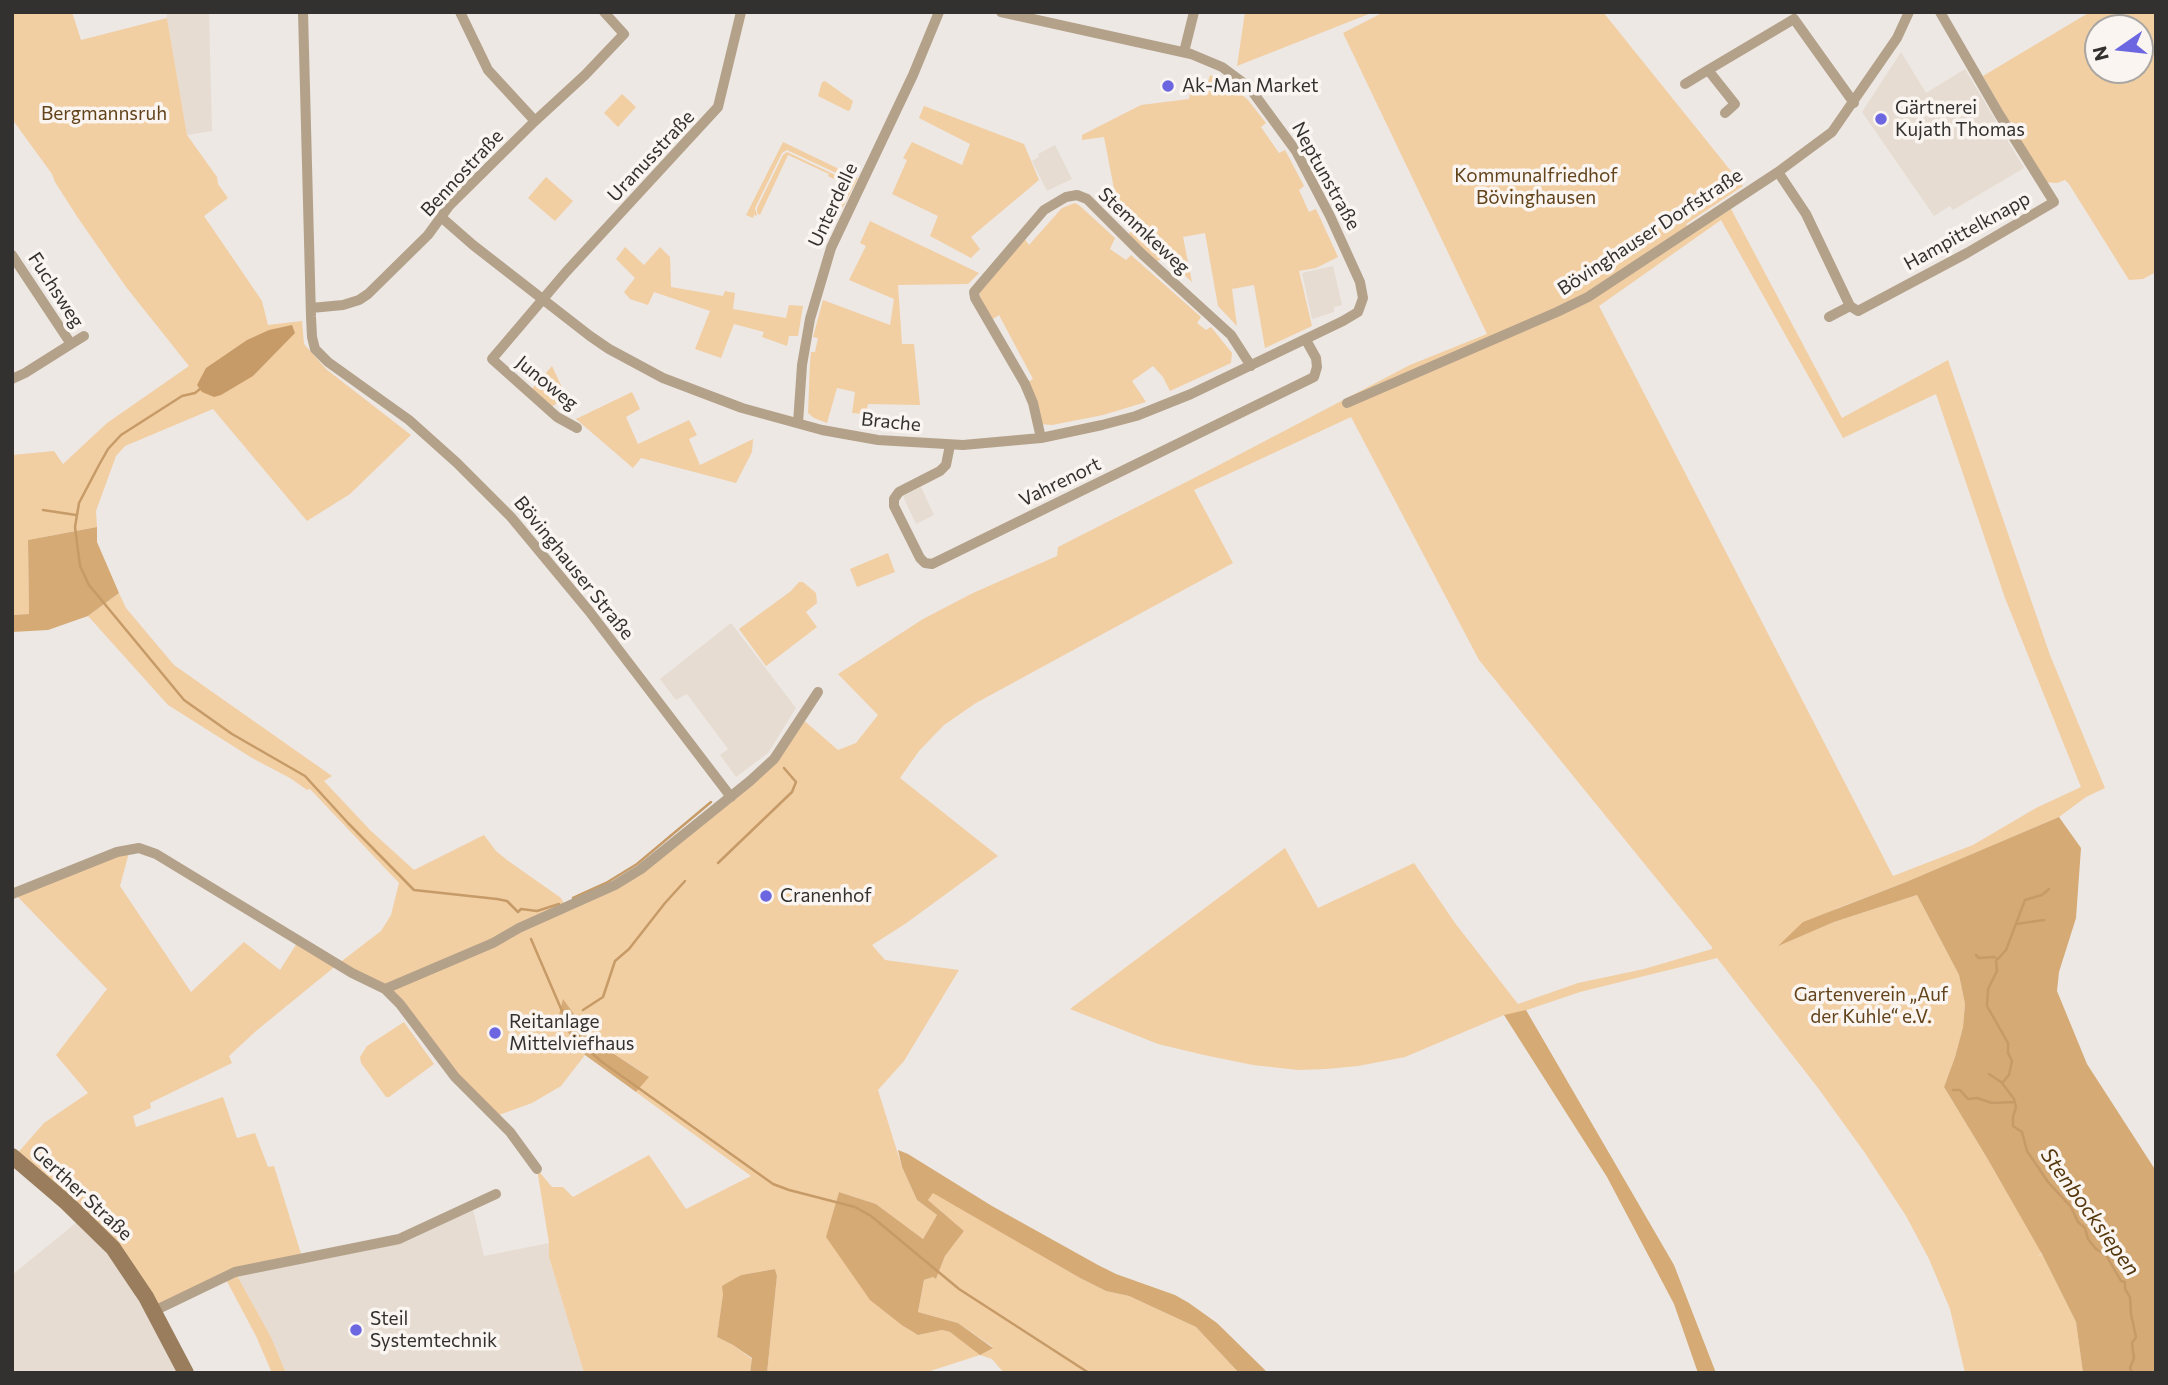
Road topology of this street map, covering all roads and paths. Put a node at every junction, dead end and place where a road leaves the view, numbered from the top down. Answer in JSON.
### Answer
{"nodes":[{"id":1,"x":303,"y":12,"type":"edge"},
{"id":2,"x":460,"y":12,"type":"edge"},
{"id":3,"x":604,"y":12,"type":"edge"},
{"id":4,"x":741,"y":12,"type":"edge"},
{"id":5,"x":939,"y":12,"type":"edge"},
{"id":6,"x":1001,"y":12,"type":"edge"},
{"id":7,"x":1194,"y":12,"type":"edge"},
{"id":8,"x":1909,"y":12,"type":"edge"},
{"id":9,"x":1940,"y":12,"type":"edge"},
{"id":10,"x":1792,"y":16,"type":"edge"},
{"id":11,"x":1184,"y":52,"type":"junction"},
{"id":12,"x":1708,"y":70,"type":"junction"},
{"id":13,"x":1685,"y":84,"type":"dead end"},
{"id":14,"x":1854,"y":103,"type":"junction"},
{"id":15,"x":1724,"y":113,"type":"dead end"},
{"id":16,"x":535,"y":121,"type":"junction"},
{"id":17,"x":1778,"y":172,"type":"junction"},
{"id":18,"x":441,"y":217,"type":"junction"},
{"id":19,"x":12,"y":255,"type":"edge"},
{"id":20,"x":1363,"y":298,"type":"joint"},
{"id":21,"x":542,"y":300,"type":"junction"},
{"id":22,"x":1850,"y":306,"type":"junction"},
{"id":23,"x":311,"y":308,"type":"junction"},
{"id":24,"x":1829,"y":317,"type":"dead end"},
{"id":25,"x":83,"y":336,"type":"dead end"},
{"id":26,"x":1306,"y":340,"type":"junction"},
{"id":27,"x":71,"y":344,"type":"junction"},
{"id":28,"x":1251,"y":366,"type":"junction"},
{"id":29,"x":12,"y":379,"type":"edge"},
{"id":30,"x":1347,"y":403,"type":"dead end"},
{"id":31,"x":798,"y":423,"type":"junction"},
{"id":32,"x":577,"y":428,"type":"dead end"},
{"id":33,"x":1041,"y":438,"type":"junction"},
{"id":34,"x":950,"y":445,"type":"junction"},
{"id":35,"x":818,"y":692,"type":"dead end"},
{"id":36,"x":731,"y":797,"type":"junction"},
{"id":37,"x":12,"y":894,"type":"edge"},
{"id":38,"x":386,"y":989,"type":"junction"},
{"id":39,"x":12,"y":1156,"type":"edge"},
{"id":40,"x":537,"y":1169,"type":"dead end"},
{"id":41,"x":496,"y":1194,"type":"dead end"},
{"id":42,"x":154,"y":1311,"type":"junction"},
{"id":43,"x":185,"y":1372,"type":"edge"}],
"edges":[{"from":1,"to":23,"type":"street","name":"Bövinghauser Straße"},
{"from":2,"to":16,"type":"street"},
{"from":3,"to":16,"type":"street","name":"Bennostraße"},
{"from":4,"to":21,"type":"street","name":"Uranusstraße"},
{"from":5,"to":31,"type":"street","name":"Unterdelle"},
{"from":6,"to":11,"type":"street","name":"Neptunstraße"},
{"from":7,"to":11,"type":"street"},
{"from":8,"to":14,"type":"street","name":"Bövinghauser Dorfstraße"},
{"from":9,"to":22,"type":"street","name":"Hampittelknapp"},
{"from":10,"to":12,"type":"street"},
{"from":10,"to":14,"type":"street"},
{"from":11,"to":20,"type":"street","name":"Neptunstraße"},
{"from":12,"to":13,"type":"street"},
{"from":12,"to":15,"type":"street"},
{"from":14,"to":17,"type":"street","name":"Bövinghauser Dorfstraße"},
{"from":16,"to":18,"type":"street","name":"Bennostraße"},
{"from":17,"to":22,"type":"street"},
{"from":17,"to":30,"type":"street","name":"Bövinghauser Dorfstraße"},
{"from":18,"to":21,"type":"street","name":"Brache"},
{"from":18,"to":23,"type":"street","name":"Bennostraße"},
{"from":19,"to":27,"type":"street","name":"Fuchsweg"},
{"from":20,"to":26,"type":"street","name":"Brache"},
{"from":21,"to":31,"type":"street","name":"Brache"},
{"from":21,"to":32,"type":"street","name":"Junoweg"},
{"from":22,"to":24,"type":"street","name":"Hampittelknapp"},
{"from":23,"to":36,"type":"street","name":"Bövinghauser Straße"},
{"from":25,"to":27,"type":"street","name":"Fuchsweg"},
{"from":26,"to":28,"type":"street","name":"Brache"},
{"from":26,"to":34,"type":"street","name":"Vahrenort"},
{"from":27,"to":29,"type":"street","name":"Fuchsweg"},
{"from":28,"to":33,"type":"street","name":"Brache"},
{"from":28,"to":33,"type":"street","name":"Stemmkeweg"},
{"from":31,"to":34,"type":"street","name":"Brache"},
{"from":33,"to":34,"type":"street","name":"Brache"},
{"from":35,"to":36,"type":"street"},
{"from":36,"to":38,"type":"street"},
{"from":37,"to":38,"type":"street"},
{"from":38,"to":40,"type":"street"},
{"from":39,"to":42,"type":"street","name":"Gerther Straße"},
{"from":41,"to":42,"type":"street"},
{"from":42,"to":43,"type":"street","name":"Gerther Straße"}]}
